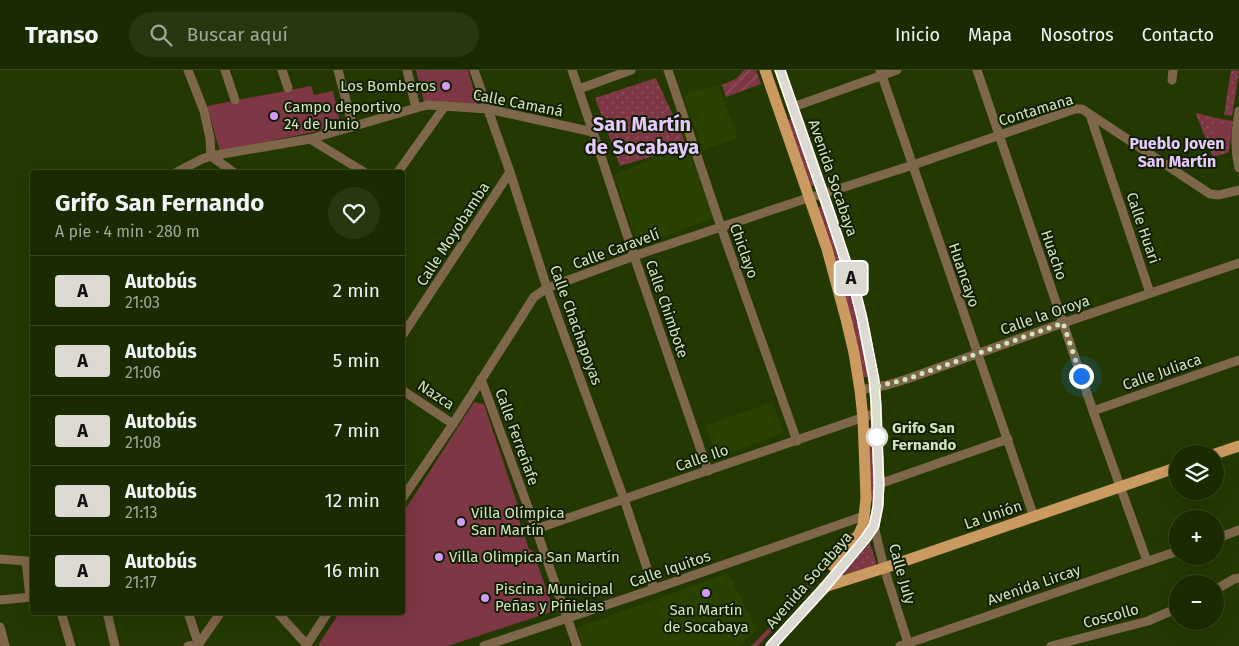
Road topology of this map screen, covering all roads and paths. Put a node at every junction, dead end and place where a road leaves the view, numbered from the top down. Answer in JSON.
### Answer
{"nodes":[{"id":1,"x":188,"y":70,"type":"edge"},
{"id":2,"x":225,"y":70,"type":"edge"},
{"id":3,"x":282,"y":70,"type":"edge"},
{"id":4,"x":338,"y":70,"type":"edge"},
{"id":5,"x":407,"y":70,"type":"edge"},
{"id":6,"x":474,"y":70,"type":"edge"},
{"id":7,"x":572,"y":70,"type":"edge"},
{"id":8,"x":631,"y":70,"type":"edge"},
{"id":9,"x":668,"y":70,"type":"edge"},
{"id":10,"x":765,"y":70,"type":"edge"},
{"id":11,"x":780,"y":70,"type":"edge"},
{"id":12,"x":897,"y":70,"type":"edge"},
{"id":13,"x":977,"y":70,"type":"edge"},
{"id":14,"x":1173,"y":70,"type":"edge"},
{"id":15,"x":881,"y":73,"type":"edge"},
{"id":16,"x":1172,"y":80,"type":"dead end"},
{"id":17,"x":288,"y":88,"type":"dead end"},
{"id":18,"x":579,"y":89,"type":"junction"},
{"id":19,"x":235,"y":100,"type":"dead end"},
{"id":20,"x":445,"y":106,"type":"junction"},
{"id":21,"x":793,"y":107,"type":"junction"},
{"id":22,"x":416,"y":108,"type":"junction"},
{"id":23,"x":488,"y":109,"type":"junction"},
{"id":24,"x":1239,"y":111,"type":"edge"},
{"id":25,"x":1090,"y":115,"type":"junction"},
{"id":26,"x":353,"y":127,"type":"junction"},
{"id":27,"x":594,"y":132,"type":"junction"},
{"id":28,"x":1000,"y":135,"type":"junction"},
{"id":29,"x":310,"y":139,"type":"junction"},
{"id":30,"x":211,"y":156,"type":"junction"},
{"id":31,"x":912,"y":166,"type":"junction"},
{"id":32,"x":1239,"y":168,"type":"edge"},
{"id":33,"x":181,"y":170,"type":"edge"},
{"id":34,"x":230,"y":170,"type":"edge"},
{"id":35,"x":361,"y":170,"type":"edge"},
{"id":36,"x":399,"y":170,"type":"edge"},
{"id":37,"x":510,"y":172,"type":"junction"},
{"id":38,"x":1239,"y":190,"type":"edge"},
{"id":39,"x":823,"y":194,"type":"junction"},
{"id":40,"x":809,"y":198,"type":"junction"},
{"id":41,"x":721,"y":228,"type":"junction"},
{"id":42,"x":634,"y":256,"type":"junction"},
{"id":43,"x":1239,"y":263,"type":"edge"},
{"id":44,"x":547,"y":288,"type":"junction"},
{"id":45,"x":1150,"y":293,"type":"junction"},
{"id":46,"x":1063,"y":323,"type":"junction"},
{"id":47,"x":405,"y":331,"type":"edge"},
{"id":48,"x":977,"y":354,"type":"junction"},
{"id":49,"x":1239,"y":360,"type":"edge"},
{"id":50,"x":481,"y":379,"type":"junction"},
{"id":51,"x":875,"y":387,"type":"junction"},
{"id":52,"x":860,"y":390,"type":"junction"},
{"id":53,"x":405,"y":392,"type":"edge"},
{"id":54,"x":1093,"y":411,"type":"junction"},
{"id":55,"x":876,"y":413,"type":"junction"},
{"id":56,"x":863,"y":418,"type":"junction"},
{"id":57,"x":454,"y":424,"type":"junction"},
{"id":58,"x":1008,"y":439,"type":"junction"},
{"id":59,"x":797,"y":441,"type":"junction"},
{"id":60,"x":1239,"y":446,"type":"edge"},
{"id":61,"x":1224,"y":451,"type":"edge"},
{"id":62,"x":1169,"y":470,"type":"edge"},
{"id":63,"x":708,"y":471,"type":"junction"},
{"id":64,"x":879,"y":484,"type":"junction"},
{"id":65,"x":1120,"y":486,"type":"junction"},
{"id":66,"x":405,"y":495,"type":"edge"},
{"id":67,"x":624,"y":499,"type":"junction"},
{"id":68,"x":864,"y":516,"type":"junction"},
{"id":69,"x":1034,"y":517,"type":"junction"},
{"id":70,"x":874,"y":526,"type":"junction"},
{"id":71,"x":536,"y":529,"type":"junction"},
{"id":72,"x":1239,"y":530,"type":"edge"},
{"id":73,"x":1224,"y":535,"type":"edge"},
{"id":74,"x":1169,"y":554,"type":"edge"},
{"id":75,"x":0,"y":559,"type":"edge"},
{"id":76,"x":1147,"y":562,"type":"junction"},
{"id":77,"x":884,"y":568,"type":"junction"},
{"id":78,"x":1239,"y":578,"type":"edge"},
{"id":79,"x":822,"y":585,"type":"junction"},
{"id":80,"x":1224,"y":585,"type":"edge"},
{"id":81,"x":654,"y":589,"type":"junction"},
{"id":82,"x":30,"y":590,"type":"edge"},
{"id":83,"x":30,"y":597,"type":"edge"},
{"id":84,"x":0,"y":600,"type":"edge"},
{"id":85,"x":1169,"y":612,"type":"edge"},
{"id":86,"x":62,"y":615,"type":"edge"},
{"id":87,"x":108,"y":615,"type":"edge"},
{"id":88,"x":189,"y":615,"type":"edge"},
{"id":89,"x":219,"y":615,"type":"edge"},
{"id":90,"x":280,"y":615,"type":"edge"},
{"id":91,"x":326,"y":615,"type":"edge"},
{"id":92,"x":567,"y":618,"type":"junction"},
{"id":93,"x":0,"y":627,"type":"edge"},
{"id":94,"x":904,"y":644,"type":"edge"},
{"id":95,"x":5,"y":646,"type":"edge"},
{"id":96,"x":71,"y":646,"type":"edge"},
{"id":97,"x":115,"y":646,"type":"edge"},
{"id":98,"x":188,"y":646,"type":"edge"},
{"id":99,"x":199,"y":646,"type":"edge"},
{"id":100,"x":306,"y":646,"type":"edge"},
{"id":101,"x":484,"y":646,"type":"edge"},
{"id":102,"x":577,"y":646,"type":"edge"},
{"id":103,"x":762,"y":646,"type":"edge"},
{"id":104,"x":771,"y":646,"type":"edge"},
{"id":105,"x":1051,"y":646,"type":"edge"}],
"edges":[{"from":1,"to":30,"type":"street"},
{"from":2,"to":19,"type":"street"},
{"from":3,"to":17,"type":"street"},
{"from":4,"to":26,"type":"street"},
{"from":5,"to":22,"type":"street"},
{"from":6,"to":23,"type":"street","name":"Calle Chachapoyas"},
{"from":7,"to":18,"type":"street","name":"Calle Chimbote"},
{"from":8,"to":18,"type":"street"},
{"from":9,"to":41,"type":"street","name":"Chiclayo"},
{"from":10,"to":40,"type":"main road","name":"Avenida Socabaya"},
{"from":11,"to":21,"type":"main road","name":"Avenida Socabaya"},
{"from":12,"to":15,"type":"street"},
{"from":13,"to":28,"type":"street","name":"Huacho"},
{"from":14,"to":16,"type":"street"},
{"from":15,"to":21,"type":"street"},
{"from":15,"to":31,"type":"street","name":"Huancayo"},
{"from":18,"to":27,"type":"street","name":"Calle Chimbote"},
{"from":20,"to":22,"type":"street","name":"Calle Camaná"},
{"from":20,"to":23,"type":"street","name":"Calle Camaná"},
{"from":20,"to":36,"type":"street"},
{"from":21,"to":39,"type":"main road","name":"Avenida Socabaya"},
{"from":22,"to":26,"type":"street","name":"Calle Camaná"},
{"from":23,"to":27,"type":"street","name":"Calle Camaná"},
{"from":23,"to":37,"type":"street","name":"Calle Chachapoyas"},
{"from":24,"to":32,"type":"street"},
{"from":25,"to":28,"type":"street","name":"Contamana"},
{"from":25,"to":38,"type":"street","name":"Contamana"},
{"from":25,"to":45,"type":"street","name":"Calle Huari"},
{"from":26,"to":29,"type":"street","name":"Calle Camaná"},
{"from":27,"to":42,"type":"street","name":"Calle Chimbote"},
{"from":28,"to":31,"type":"street","name":"Contamana"},
{"from":28,"to":46,"type":"street","name":"Huacho"},
{"from":29,"to":30,"type":"street","name":"Calle Camaná"},
{"from":29,"to":35,"type":"street"},
{"from":30,"to":33,"type":"street","name":"Calle Camaná"},
{"from":30,"to":34,"type":"street"},
{"from":31,"to":39,"type":"street","name":"Contamana"},
{"from":31,"to":48,"type":"street","name":"Huancayo"},
{"from":37,"to":44,"type":"street","name":"Calle Chachapoyas"},
{"from":37,"to":47,"type":"street","name":"Calle Moyobamba"},
{"from":39,"to":40,"type":"street","name":"Calle Caravelí"},
{"from":39,"to":51,"type":"main road","name":"Avenida Socabaya"},
{"from":40,"to":41,"type":"street","name":"Calle Caravelí"},
{"from":40,"to":52,"type":"main road","name":"Avenida Socabaya"},
{"from":41,"to":42,"type":"street","name":"Calle Caravelí"},
{"from":41,"to":59,"type":"street","name":"Chiclayo"},
{"from":42,"to":44,"type":"street","name":"Calle Caravelí"},
{"from":42,"to":63,"type":"street","name":"Calle Chimbote"},
{"from":43,"to":45,"type":"street","name":"Calle la Oroya"},
{"from":44,"to":50,"type":"street","name":"Calle Caravelí"},
{"from":44,"to":67,"type":"street","name":"Calle Chachapoyas"},
{"from":45,"to":46,"type":"street","name":"Calle la Oroya"},
{"from":46,"to":48,"type":"street","name":"Calle la Oroya"},
{"from":46,"to":54,"type":"street","name":"Huacho"},
{"from":48,"to":51,"type":"street","name":"Calle la Oroya"},
{"from":48,"to":58,"type":"street","name":"Huancayo"},
{"from":49,"to":54,"type":"street","name":"Calle Juliaca"},
{"from":50,"to":57,"type":"street","name":"Calle Caravelí"},
{"from":50,"to":71,"type":"street","name":"Calle Ferreñafe"},
{"from":51,"to":52,"type":"street","name":"Calle la Oroya"},
{"from":51,"to":55,"type":"main road","name":"Avenida Socabaya"},
{"from":52,"to":56,"type":"main road","name":"Avenida Socabaya"},
{"from":53,"to":57,"type":"street","name":"Nazca"},
{"from":54,"to":65,"type":"street","name":"Huacho"},
{"from":55,"to":56,"type":"street","name":"Calle Ilo"},
{"from":55,"to":64,"type":"main road","name":"Avenida Socabaya"},
{"from":56,"to":59,"type":"street","name":"Calle Ilo"},
{"from":56,"to":68,"type":"main road","name":"Avenida Socabaya"},
{"from":57,"to":66,"type":"street","name":"Calle Caravelí"},
{"from":58,"to":64,"type":"street"},
{"from":58,"to":69,"type":"street","name":"Huancayo"},
{"from":59,"to":63,"type":"street","name":"Calle Ilo"},
{"from":60,"to":61,"type":"main road"},
{"from":62,"to":65,"type":"main road","name":"La Unión"},
{"from":63,"to":67,"type":"street","name":"Calle Ilo"},
{"from":64,"to":70,"type":"main road","name":"Avenida Socabaya"},
{"from":65,"to":69,"type":"main road","name":"La Unión"},
{"from":65,"to":76,"type":"street","name":"Huacho"},
{"from":67,"to":71,"type":"street","name":"Calle Ilo"},
{"from":67,"to":81,"type":"street","name":"Calle Chachapoyas"},
{"from":68,"to":70,"type":"street"},
{"from":68,"to":79,"type":"main road","name":"Avenida Socabaya"},
{"from":68,"to":81,"type":"street","name":"Calle Iquitos"},
{"from":69,"to":77,"type":"main road","name":"La Unión"},
{"from":70,"to":77,"type":"street","name":"Calle July"},
{"from":70,"to":79,"type":"main road","name":"Avenida Socabaya"},
{"from":71,"to":92,"type":"street","name":"Calle Ferreñafe"},
{"from":72,"to":73,"type":"street"},
{"from":74,"to":76,"type":"street","name":"Avenida Lircay"},
{"from":75,"to":82,"type":"street"},
{"from":76,"to":94,"type":"street","name":"Avenida Lircay"},
{"from":77,"to":79,"type":"main road","name":"La Unión"},
{"from":77,"to":94,"type":"street","name":"Calle July"},
{"from":78,"to":80,"type":"street"},
{"from":79,"to":103,"type":"main road","name":"Avenida Socabaya"},
{"from":79,"to":104,"type":"main road","name":"Avenida Socabaya"},
{"from":81,"to":92,"type":"street","name":"Calle Iquitos"},
{"from":83,"to":84,"type":"street"},
{"from":85,"to":105,"type":"street","name":"Coscollo"},
{"from":86,"to":96,"type":"street"},
{"from":87,"to":97,"type":"street"},
{"from":88,"to":99,"type":"street"},
{"from":89,"to":99,"type":"street"},
{"from":90,"to":100,"type":"street"},
{"from":91,"to":100,"type":"street"},
{"from":92,"to":101,"type":"street","name":"Calle Iquitos"},
{"from":92,"to":102,"type":"street","name":"Calle Ferreñafe"},
{"from":93,"to":95,"type":"street"},
{"from":98,"to":99,"type":"street"}]}
